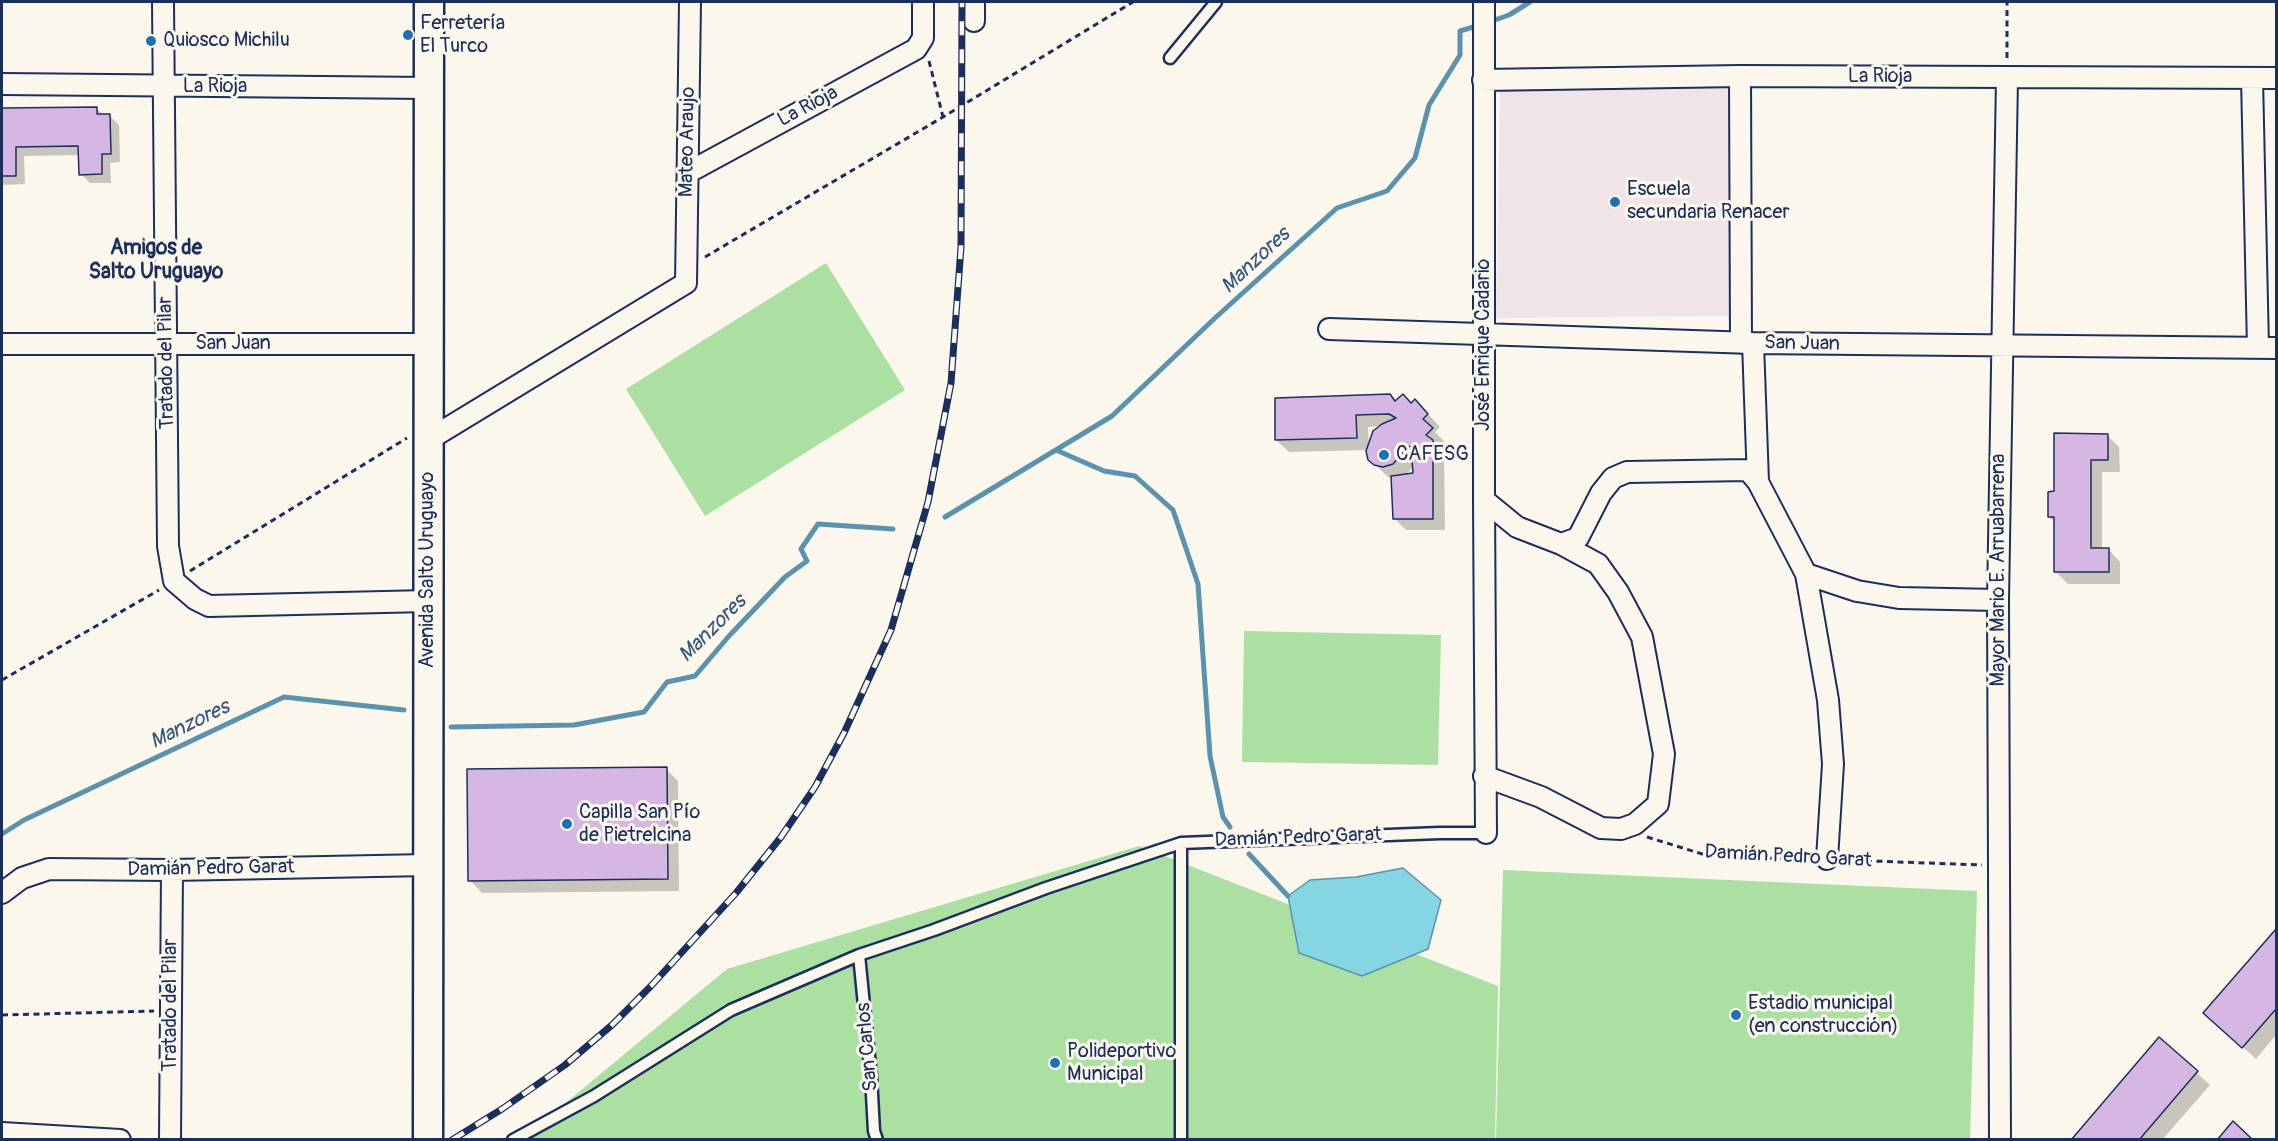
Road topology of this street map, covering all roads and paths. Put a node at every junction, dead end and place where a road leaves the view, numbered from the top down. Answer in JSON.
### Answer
{"nodes":[{"id":1,"x":163,"y":2,"type":"edge"},
{"id":2,"x":429,"y":2,"type":"edge"},
{"id":3,"x":690,"y":2,"type":"edge"},
{"id":4,"x":923,"y":2,"type":"edge"},
{"id":5,"x":1133,"y":2,"type":"edge"},
{"id":6,"x":1216,"y":2,"type":"edge"},
{"id":7,"x":1484,"y":2,"type":"edge"},
{"id":8,"x":2007,"y":2,"type":"edge"},
{"id":9,"x":923,"y":38,"type":"junction"},
{"id":10,"x":1170,"y":58,"type":"dead end"},
{"id":11,"x":1740,"y":76,"type":"junction"},
{"id":12,"x":2007,"y":78,"type":"junction"},
{"id":13,"x":2252,"y":78,"type":"junction"},
{"id":14,"x":2277,"y":78,"type":"edge"},
{"id":15,"x":1483,"y":80,"type":"junction"},
{"id":16,"x":2,"y":84,"type":"edge"},
{"id":17,"x":163,"y":87,"type":"junction"},
{"id":18,"x":429,"y":88,"type":"junction"},
{"id":19,"x":689,"y":172,"type":"junction"},
{"id":20,"x":1329,"y":329,"type":"dead end"},
{"id":21,"x":1484,"y":335,"type":"junction"},
{"id":22,"x":1747,"y":343,"type":"junction"},
{"id":23,"x":2,"y":344,"type":"edge"},
{"id":24,"x":167,"y":344,"type":"junction"},
{"id":25,"x":429,"y":344,"type":"junction"},
{"id":26,"x":2002,"y":347,"type":"junction"},
{"id":27,"x":2267,"y":348,"type":"edge"},
{"id":28,"x":428,"y":432,"type":"junction"},
{"id":29,"x":1758,"y":482,"type":"junction"},
{"id":30,"x":1484,"y":500,"type":"junction"},
{"id":31,"x":1561,"y":544,"type":"junction"},
{"id":32,"x":1806,"y":574,"type":"junction"},
{"id":33,"x":174,"y":581,"type":"junction"},
{"id":34,"x":1998,"y":600,"type":"junction"},
{"id":35,"x":428,"y":601,"type":"junction"},
{"id":36,"x":2,"y":680,"type":"edge"},
{"id":37,"x":1484,"y":776,"type":"junction"},
{"id":38,"x":1621,"y":829,"type":"junction"},
{"id":39,"x":1486,"y":833,"type":"joint"},
{"id":40,"x":1181,"y":843,"type":"junction"},
{"id":41,"x":1827,"y":859,"type":"junction"},
{"id":42,"x":428,"y":865,"type":"junction"},
{"id":43,"x":1999,"y":866,"type":"junction"},
{"id":44,"x":172,"y":870,"type":"junction"},
{"id":45,"x":2,"y":892,"type":"edge"},
{"id":46,"x":859,"y":955,"type":"junction"},
{"id":47,"x":171,"y":1010,"type":"junction"},
{"id":48,"x":2,"y":1015,"type":"edge"},
{"id":49,"x":2,"y":1133,"type":"edge"},
{"id":50,"x":120,"y":1140,"type":"edge"},
{"id":51,"x":170,"y":1140,"type":"edge"},
{"id":52,"x":428,"y":1140,"type":"edge"},
{"id":53,"x":513,"y":1140,"type":"edge"},
{"id":54,"x":877,"y":1140,"type":"edge"},
{"id":55,"x":1181,"y":1140,"type":"edge"},
{"id":56,"x":2000,"y":1140,"type":"edge"}],
"edges":[{"from":1,"to":17,"type":"street","name":"Tratado del Pilar"},
{"from":2,"to":18,"type":"main road","name":"Avenida Salto Uruguayo"},
{"from":3,"to":19,"type":"street","name":"Mateo Araujo"},
{"from":4,"to":9,"type":"street"},
{"from":5,"to":9,"type":"path"},
{"from":6,"to":10,"type":"lane"},
{"from":7,"to":15,"type":"street","name":"José Enrique Cadario"},
{"from":8,"to":12,"type":"path"},
{"from":9,"to":19,"type":"street","name":"La Rioja"},
{"from":11,"to":12,"type":"street","name":"La Rioja"},
{"from":11,"to":15,"type":"street","name":"La Rioja"},
{"from":11,"to":22,"type":"street"},
{"from":12,"to":13,"type":"street","name":"La Rioja"},
{"from":12,"to":26,"type":"street","name":"Mayor Mario E. Arruabarrena"},
{"from":13,"to":14,"type":"street","name":"La Rioja"},
{"from":13,"to":27,"type":"street"},
{"from":15,"to":21,"type":"street","name":"José Enrique Cadario"},
{"from":16,"to":17,"type":"street","name":"La Rioja"},
{"from":17,"to":18,"type":"street","name":"La Rioja"},
{"from":17,"to":24,"type":"street","name":"Tratado del Pilar"},
{"from":18,"to":25,"type":"main road","name":"Avenida Salto Uruguayo"},
{"from":19,"to":28,"type":"street","name":"Mateo Araujo"},
{"from":20,"to":21,"type":"street","name":"San Juan"},
{"from":21,"to":22,"type":"street","name":"San Juan"},
{"from":21,"to":30,"type":"street","name":"José Enrique Cadario"},
{"from":22,"to":26,"type":"street","name":"San Juan"},
{"from":22,"to":29,"type":"street"},
{"from":23,"to":24,"type":"street","name":"San Juan"},
{"from":24,"to":25,"type":"street","name":"San Juan"},
{"from":24,"to":33,"type":"street","name":"Tratado del Pilar"},
{"from":25,"to":28,"type":"main road","name":"Avenida Salto Uruguayo"},
{"from":26,"to":27,"type":"street","name":"San Juan"},
{"from":26,"to":34,"type":"street","name":"Mayor Mario E. Arruabarrena"},
{"from":28,"to":33,"type":"path"},
{"from":28,"to":35,"type":"main road","name":"Avenida Salto Uruguayo"},
{"from":29,"to":31,"type":"street"},
{"from":29,"to":32,"type":"street"},
{"from":30,"to":31,"type":"street"},
{"from":30,"to":37,"type":"street","name":"José Enrique Cadario"},
{"from":31,"to":38,"type":"street"},
{"from":32,"to":34,"type":"street"},
{"from":32,"to":41,"type":"street"},
{"from":33,"to":35,"type":"street"},
{"from":33,"to":36,"type":"path"},
{"from":34,"to":43,"type":"street","name":"Mayor Mario E. Arruabarrena"},
{"from":35,"to":42,"type":"main road","name":"Avenida Salto Uruguayo"},
{"from":37,"to":38,"type":"street"},
{"from":37,"to":39,"type":"street","name":"José Enrique Cadario"},
{"from":38,"to":41,"type":"path","name":"Damián Pedro Garat"},
{"from":39,"to":40,"type":"lane","name":"Damián Pedro Garat"},
{"from":40,"to":46,"type":"lane","name":"Damián Pedro Garat"},
{"from":40,"to":55,"type":"lane"},
{"from":41,"to":43,"type":"path","name":"Damián Pedro Garat"},
{"from":42,"to":44,"type":"street","name":"Damián Pedro Garat"},
{"from":42,"to":52,"type":"main road","name":"Avenida Salto Uruguayo"},
{"from":43,"to":56,"type":"street","name":"Mayor Mario E. Arruabarrena"},
{"from":44,"to":45,"type":"street","name":"Damián Pedro Garat"},
{"from":44,"to":47,"type":"street","name":"Tratado del Pilar"},
{"from":46,"to":53,"type":"lane","name":"Damián Pedro Garat"},
{"from":46,"to":54,"type":"lane","name":"San Carlos"},
{"from":47,"to":48,"type":"path"},
{"from":47,"to":51,"type":"street","name":"Tratado del Pilar"},
{"from":49,"to":50,"type":"street"}]}
